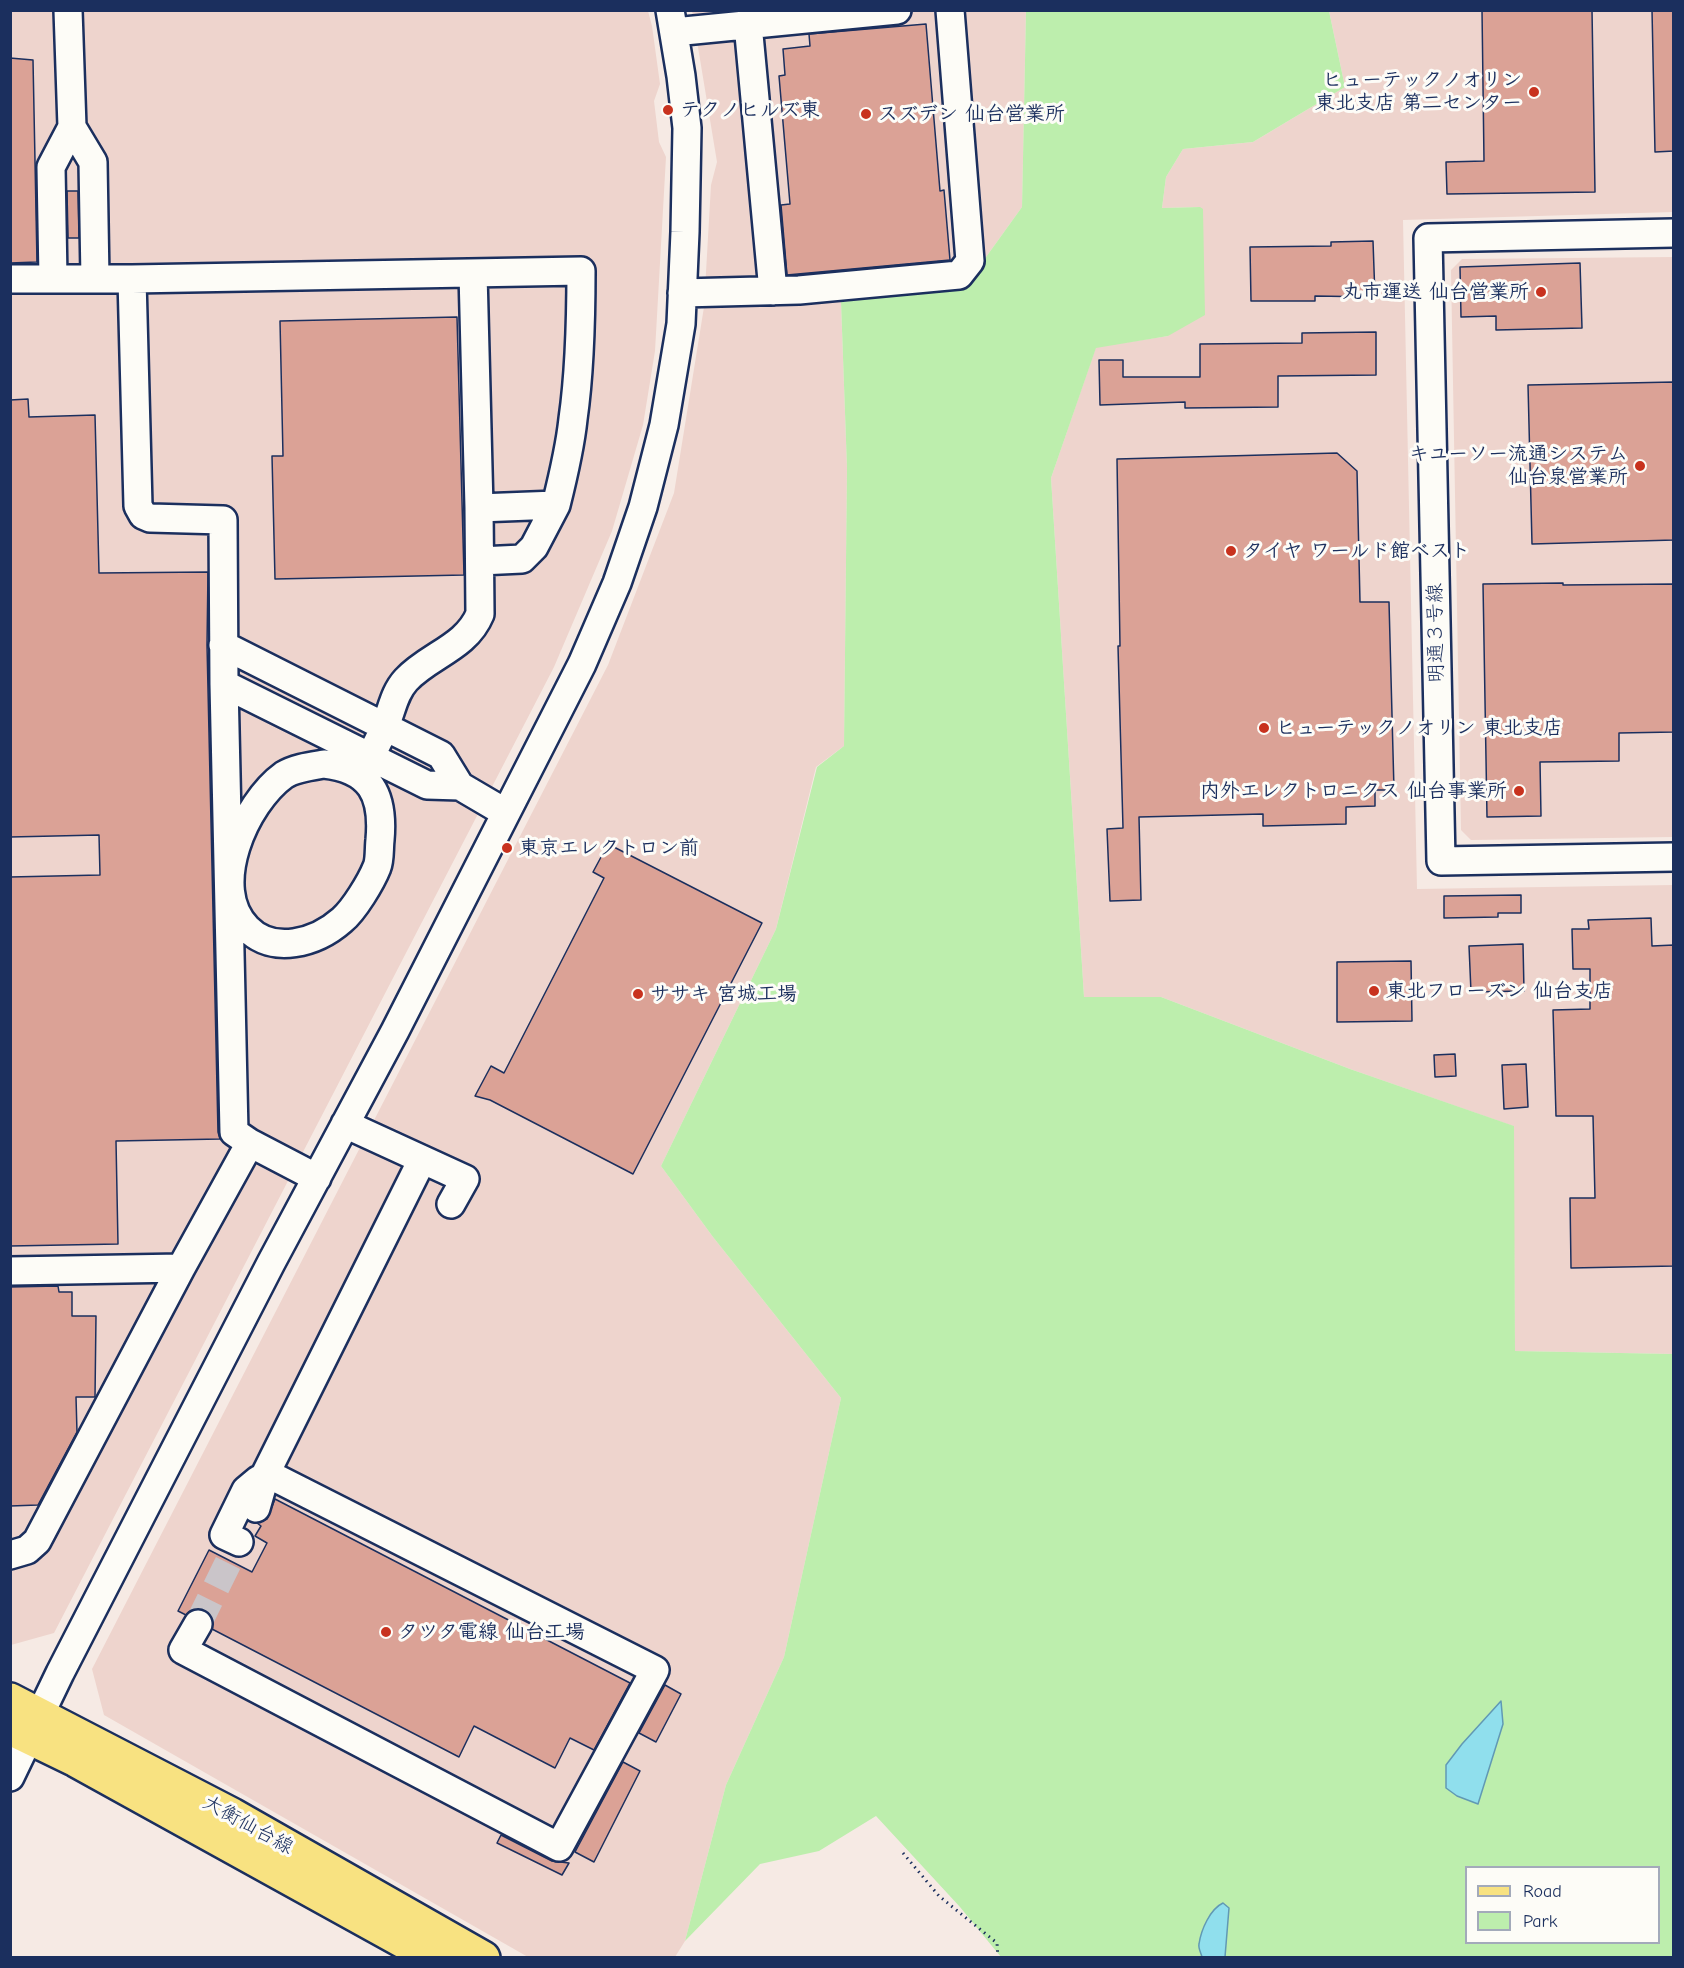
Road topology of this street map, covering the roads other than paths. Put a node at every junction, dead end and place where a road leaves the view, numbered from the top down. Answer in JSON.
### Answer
{"nodes":[{"id":1,"x":68,"y":10,"type":"edge"},
{"id":2,"x":897,"y":10,"type":"edge"},
{"id":3,"x":950,"y":10,"type":"edge"},
{"id":4,"x":672,"y":21,"type":"edge"},
{"id":5,"x":748,"y":24,"type":"junction"},
{"id":6,"x":72,"y":127,"type":"junction"},
{"id":7,"x":1674,"y":233,"type":"edge"},
{"id":8,"x":473,"y":273,"type":"junction"},
{"id":9,"x":54,"y":278,"type":"junction"},
{"id":10,"x":10,"y":279,"type":"edge"},
{"id":11,"x":95,"y":279,"type":"junction"},
{"id":12,"x":132,"y":279,"type":"junction"},
{"id":13,"x":773,"y":291,"type":"junction"},
{"id":14,"x":682,"y":293,"type":"junction"},
{"id":15,"x":556,"y":506,"type":"junction"},
{"id":16,"x":479,"y":508,"type":"junction"},
{"id":17,"x":480,"y":561,"type":"junction"},
{"id":18,"x":223,"y":645,"type":"junction"},
{"id":19,"x":224,"y":684,"type":"junction"},
{"id":20,"x":385,"y":726,"type":"junction"},
{"id":21,"x":366,"y":766,"type":"junction"},
{"id":22,"x":460,"y":786,"type":"junction"},
{"id":23,"x":507,"y":813,"type":"junction"},
{"id":24,"x":1674,"y":857,"type":"edge"},
{"id":25,"x":229,"y":881,"type":"junction"},
{"id":26,"x":345,"y":1124,"type":"junction"},
{"id":27,"x":250,"y":1143,"type":"junction"},
{"id":28,"x":422,"y":1160,"type":"junction"},
{"id":29,"x":317,"y":1178,"type":"junction"},
{"id":30,"x":451,"y":1204,"type":"dead end"},
{"id":31,"x":181,"y":1268,"type":"junction"},
{"id":32,"x":10,"y":1271,"type":"edge"},
{"id":33,"x":266,"y":1473,"type":"junction"},
{"id":34,"x":10,"y":1555,"type":"edge"},
{"id":35,"x":198,"y":1624,"type":"tunnel mouth"},
{"id":36,"x":10,"y":1700,"type":"edge"},
{"id":37,"x":26,"y":1727,"type":"edge"},
{"id":38,"x":10,"y":1777,"type":"edge"},
{"id":39,"x":434,"y":1958,"type":"edge"},
{"id":40,"x":483,"y":1958,"type":"edge"}],
"edges":[{"from":1,"to":6,"type":"street"},
{"from":2,"to":5,"type":"street"},
{"from":3,"to":13,"type":"street"},
{"from":4,"to":5,"type":"street"},
{"from":4,"to":14,"type":"street"},
{"from":5,"to":13,"type":"street"},
{"from":6,"to":9,"type":"street"},
{"from":6,"to":11,"type":"street"},
{"from":7,"to":24,"type":"street","name":"明通３号線"},
{"from":8,"to":12,"type":"street"},
{"from":8,"to":15,"type":"street"},
{"from":8,"to":16,"type":"street"},
{"from":9,"to":10,"type":"street"},
{"from":9,"to":11,"type":"street"},
{"from":11,"to":12,"type":"street"},
{"from":12,"to":18,"type":"street"},
{"from":13,"to":14,"type":"street"},
{"from":14,"to":23,"type":"street"},
{"from":15,"to":16,"type":"street"},
{"from":15,"to":17,"type":"street"},
{"from":16,"to":17,"type":"street"},
{"from":17,"to":20,"type":"street"},
{"from":18,"to":19,"type":"street"},
{"from":18,"to":20,"type":"street"},
{"from":19,"to":21,"type":"street"},
{"from":19,"to":25,"type":"street"},
{"from":20,"to":21,"type":"street"},
{"from":20,"to":22,"type":"street"},
{"from":21,"to":22,"type":"street"},
{"from":21,"to":25,"type":"street"},
{"from":21,"to":25,"type":"street"},
{"from":22,"to":23,"type":"street"},
{"from":23,"to":26,"type":"street"},
{"from":25,"to":27,"type":"street"},
{"from":26,"to":28,"type":"street"},
{"from":26,"to":29,"type":"street"},
{"from":27,"to":29,"type":"street"},
{"from":27,"to":31,"type":"street"},
{"from":28,"to":30,"type":"street"},
{"from":28,"to":33,"type":"street"},
{"from":29,"to":37,"type":"street"},
{"from":31,"to":32,"type":"street"},
{"from":31,"to":34,"type":"street"},
{"from":33,"to":33,"type":"street"},
{"from":33,"to":35,"type":"street"},
{"from":36,"to":37,"type":"main road","name":"大衡仙台線"},
{"from":37,"to":38,"type":"street"},
{"from":37,"to":39,"type":"main road","name":"大衡仙台線"},
{"from":37,"to":40,"type":"main road","name":"大衡仙台線"}]}
